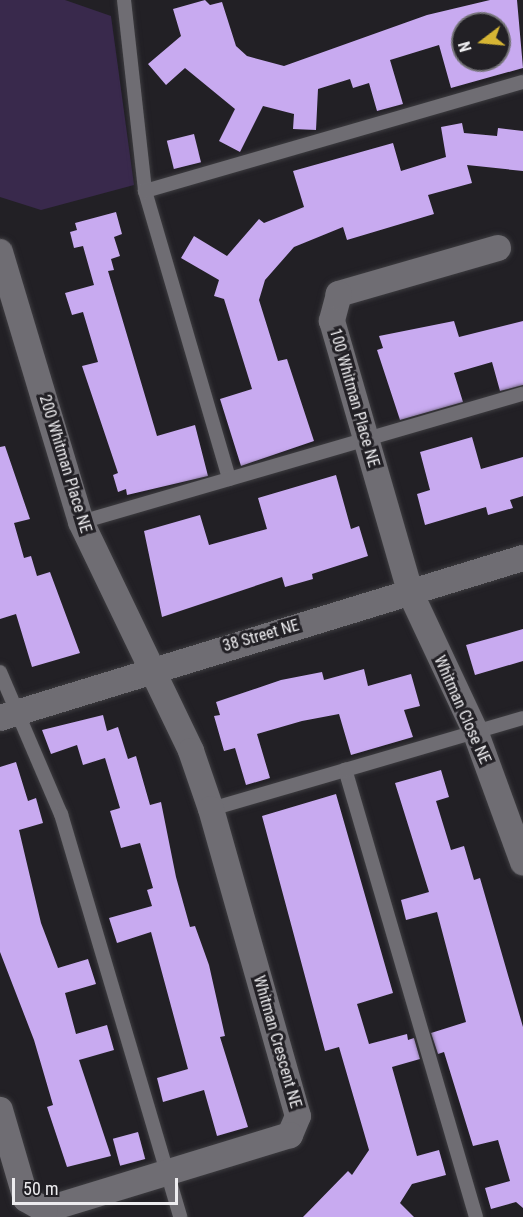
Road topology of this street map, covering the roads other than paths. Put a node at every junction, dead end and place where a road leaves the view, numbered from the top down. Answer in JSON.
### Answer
{"nodes":[{"id":1,"x":124,"y":0,"type":"edge"},
{"id":2,"x":523,"y":82,"type":"edge"},
{"id":3,"x":144,"y":191,"type":"junction"},
{"id":4,"x":498,"y":248,"type":"dead end"},
{"id":5,"x":0,"y":252,"type":"edge"},
{"id":6,"x":523,"y":394,"type":"edge"},
{"id":7,"x":365,"y":440,"type":"junction"},
{"id":8,"x":229,"y":479,"type":"junction"},
{"id":9,"x":81,"y":522,"type":"junction"},
{"id":10,"x":523,"y":558,"type":"edge"},
{"id":11,"x":410,"y":592,"type":"junction"},
{"id":12,"x":153,"y":667,"type":"junction"},
{"id":13,"x":0,"y":672,"type":"edge"},
{"id":14,"x":10,"y":716,"type":"edge"},
{"id":15,"x":523,"y":718,"type":"edge"},
{"id":16,"x":476,"y":731,"type":"junction"},
{"id":17,"x":345,"y":770,"type":"junction"},
{"id":18,"x":211,"y":808,"type":"junction"},
{"id":19,"x":523,"y":862,"type":"edge"},
{"id":20,"x":0,"y":1110,"type":"edge"},
{"id":21,"x":166,"y":1172,"type":"junction"},
{"id":22,"x":180,"y":1217,"type":"edge"},
{"id":23,"x":476,"y":1217,"type":"edge"}],
"edges":[{"from":1,"to":3,"type":"lane"},
{"from":2,"to":3,"type":"lane"},
{"from":3,"to":8,"type":"lane"},
{"from":4,"to":7,"type":"street","name":"100 Whitman Place NE"},
{"from":5,"to":9,"type":"street","name":"200 Whitman Place NE"},
{"from":6,"to":7,"type":"lane"},
{"from":7,"to":8,"type":"lane"},
{"from":7,"to":11,"type":"street","name":"100 Whitman Place NE"},
{"from":8,"to":9,"type":"lane"},
{"from":9,"to":12,"type":"street","name":"200 Whitman Place NE"},
{"from":10,"to":11,"type":"street","name":"38 Street NE"},
{"from":11,"to":12,"type":"street","name":"38 Street NE"},
{"from":11,"to":16,"type":"street","name":"Whitman Close NE"},
{"from":12,"to":14,"type":"street","name":"38 Street NE"},
{"from":12,"to":18,"type":"street","name":"Whitman Crescent NE"},
{"from":13,"to":14,"type":"lane"},
{"from":14,"to":21,"type":"lane"},
{"from":15,"to":16,"type":"lane"},
{"from":16,"to":17,"type":"lane"},
{"from":16,"to":19,"type":"street","name":"Whitman Close NE"},
{"from":17,"to":18,"type":"lane"},
{"from":17,"to":23,"type":"lane"},
{"from":18,"to":21,"type":"street","name":"Whitman Crescent NE"},
{"from":20,"to":21,"type":"street","name":"Whitman Crescent NE"},
{"from":21,"to":22,"type":"lane"}]}
